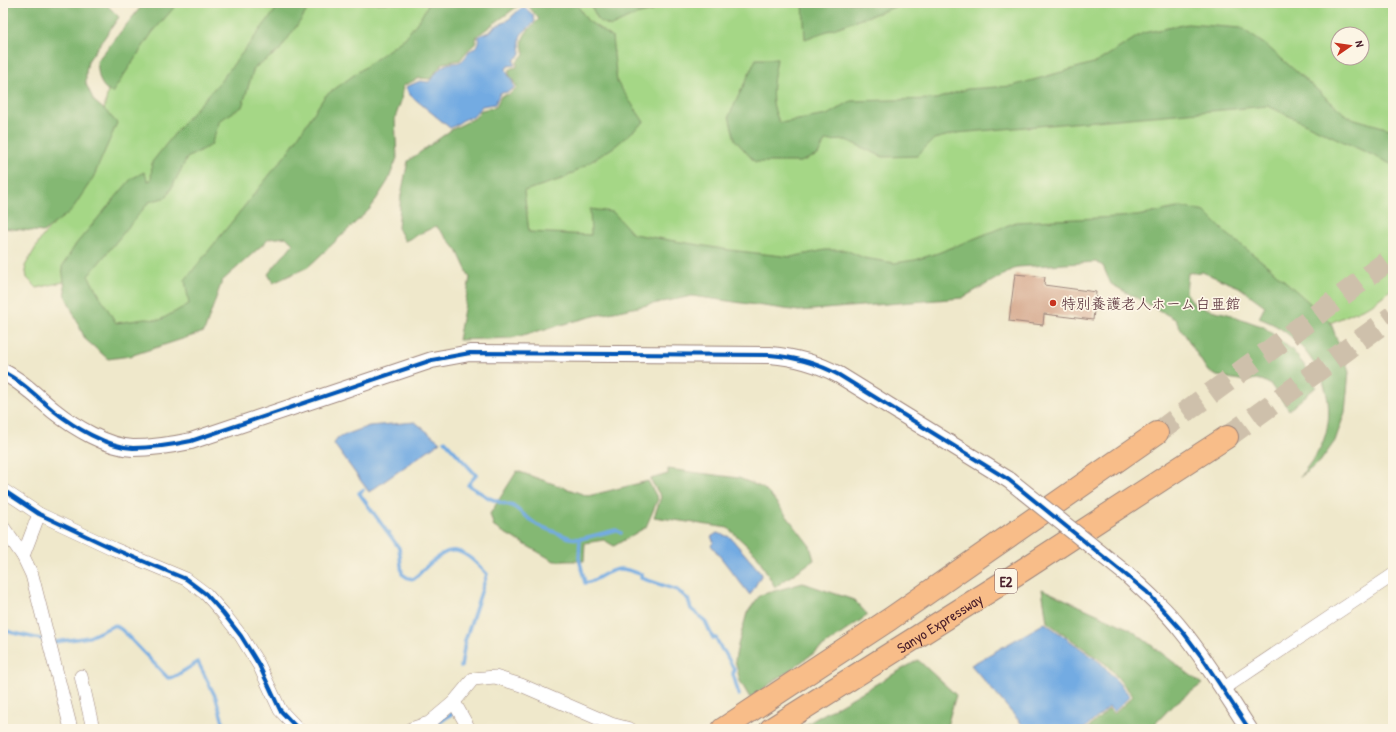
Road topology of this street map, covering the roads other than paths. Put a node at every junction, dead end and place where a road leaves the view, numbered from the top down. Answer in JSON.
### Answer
{"nodes":[{"id":1,"x":3,"y":372,"type":"edge"},
{"id":2,"x":1157,"y":433,"type":"tunnel mouth"},
{"id":3,"x":1227,"y":437,"type":"tunnel mouth"},
{"id":4,"x":3,"y":490,"type":"edge"},
{"id":5,"x":39,"y":514,"type":"junction"},
{"id":6,"x":3,"y":527,"type":"edge"},
{"id":7,"x":24,"y":556,"type":"junction"},
{"id":8,"x":1393,"y":575,"type":"edge"},
{"id":9,"x":81,"y":676,"type":"dead end"},
{"id":10,"x":1223,"y":689,"type":"junction"},
{"id":11,"x":454,"y":702,"type":"junction"},
{"id":12,"x":777,"y":725,"type":"edge"},
{"id":13,"x":71,"y":729,"type":"edge"},
{"id":14,"x":93,"y":729,"type":"edge"},
{"id":15,"x":298,"y":729,"type":"edge"},
{"id":16,"x":411,"y":729,"type":"edge"},
{"id":17,"x":469,"y":729,"type":"edge"},
{"id":18,"x":630,"y":729,"type":"edge"},
{"id":19,"x":723,"y":729,"type":"edge"},
{"id":20,"x":1249,"y":729,"type":"edge"}],
"edges":[{"from":1,"to":10,"type":"street","bridge":true},
{"from":2,"to":19,"type":"highway","name":"Sanyo Expressway","number":"E2"},
{"from":3,"to":12,"type":"highway","name":"Sanyo Expressway","number":"E2"},
{"from":4,"to":5,"type":"street"},
{"from":5,"to":7,"type":"street"},
{"from":5,"to":15,"type":"street"},
{"from":6,"to":7,"type":"street"},
{"from":7,"to":13,"type":"street"},
{"from":8,"to":10,"type":"street"},
{"from":9,"to":14,"type":"street"},
{"from":10,"to":20,"type":"street"},
{"from":11,"to":16,"type":"street"},
{"from":11,"to":17,"type":"street"},
{"from":11,"to":18,"type":"street"}]}
